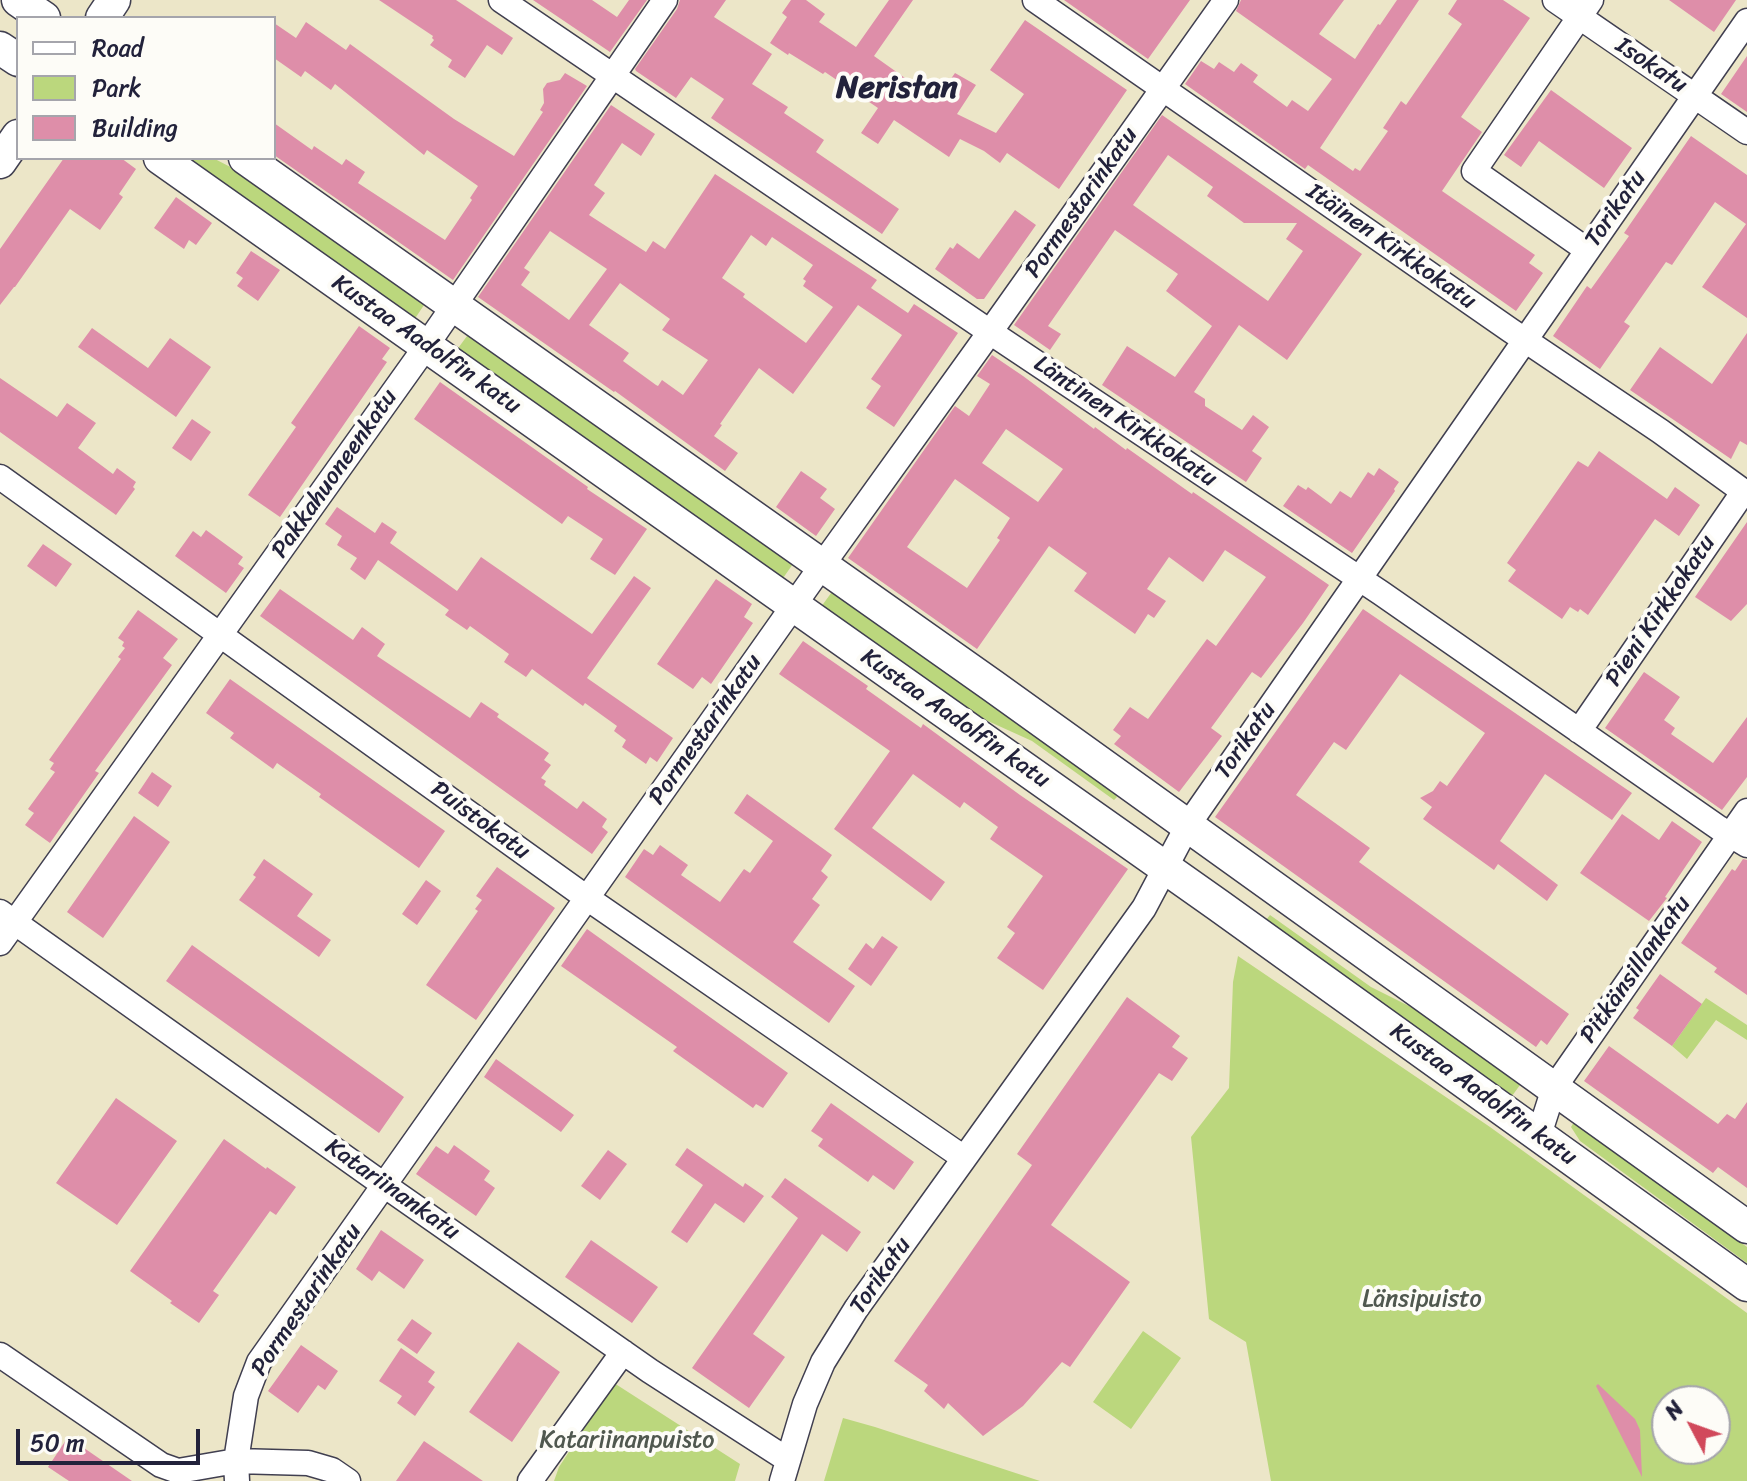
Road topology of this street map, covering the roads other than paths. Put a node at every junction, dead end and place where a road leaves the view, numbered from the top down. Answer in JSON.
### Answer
{"nodes":[{"id":1,"x":18,"y":0,"type":"edge"},
{"id":2,"x":501,"y":0,"type":"edge"},
{"id":3,"x":665,"y":0,"type":"edge"},
{"id":4,"x":1035,"y":0,"type":"edge"},
{"id":5,"x":1226,"y":0,"type":"edge"},
{"id":6,"x":1555,"y":0,"type":"edge"},
{"id":7,"x":1586,"y":8,"type":"edge"},
{"id":8,"x":41,"y":16,"type":"edge"},
{"id":9,"x":1747,"y":21,"type":"edge"},
{"id":10,"x":612,"y":77,"type":"junction"},
{"id":11,"x":1163,"y":88,"type":"junction"},
{"id":12,"x":1695,"y":96,"type":"junction"},
{"id":13,"x":1747,"y":132,"type":"edge"},
{"id":14,"x":16,"y":139,"type":"edge"},
{"id":15,"x":163,"y":160,"type":"edge"},
{"id":16,"x":248,"y":160,"type":"edge"},
{"id":17,"x":0,"y":162,"type":"edge"},
{"id":18,"x":1587,"y":250,"type":"junction"},
{"id":19,"x":453,"y":304,"type":"junction"},
{"id":20,"x":990,"y":332,"type":"junction"},
{"id":21,"x":1525,"y":340,"type":"junction"},
{"id":22,"x":426,"y":345,"type":"junction"},
{"id":23,"x":0,"y":477,"type":"edge"},
{"id":24,"x":1745,"y":493,"type":"edge"},
{"id":25,"x":823,"y":564,"type":"junction"},
{"id":26,"x":1359,"y":578,"type":"junction"},
{"id":27,"x":794,"y":605,"type":"junction"},
{"id":28,"x":221,"y":635,"type":"junction"},
{"id":29,"x":1579,"y":731,"type":"junction"},
{"id":30,"x":1747,"y":811,"type":"edge"},
{"id":31,"x":1188,"y":825,"type":"junction"},
{"id":32,"x":1739,"y":840,"type":"edge"},
{"id":33,"x":1165,"y":868,"type":"junction"},
{"id":34,"x":587,"y":898,"type":"junction"},
{"id":35,"x":7,"y":917,"type":"edge"},
{"id":36,"x":0,"y":943,"type":"edge"},
{"id":37,"x":1554,"y":1088,"type":"junction"},
{"id":38,"x":1539,"y":1135,"type":"junction"},
{"id":39,"x":964,"y":1158,"type":"junction"},
{"id":40,"x":384,"y":1185,"type":"junction"},
{"id":41,"x":1747,"y":1227,"type":"edge"},
{"id":42,"x":1747,"y":1285,"type":"edge"},
{"id":43,"x":623,"y":1352,"type":"junction"},
{"id":44,"x":0,"y":1355,"type":"edge"},
{"id":45,"x":236,"y":1471,"type":"edge"},
{"id":46,"x":785,"y":1471,"type":"edge"},
{"id":47,"x":348,"y":1481,"type":"edge"},
{"id":48,"x":530,"y":1481,"type":"edge"}],
"edges":[{"from":1,"to":8,"type":"main road"},
{"from":2,"to":10,"type":"street","name":"Läntinen Kirkkokatu"},
{"from":3,"to":10,"type":"street","name":"Pakkahuoneenkatu"},
{"from":4,"to":11,"type":"street","name":"Itäinen Kirkkokatu"},
{"from":5,"to":11,"type":"street","name":"Pormestarinkatu"},
{"from":6,"to":7,"type":"street","name":"Isokatu"},
{"from":7,"to":12,"type":"street","name":"Isokatu"},
{"from":7,"to":18,"type":"street"},
{"from":9,"to":12,"type":"street","name":"Torikatu"},
{"from":10,"to":19,"type":"street","name":"Pakkahuoneenkatu"},
{"from":10,"to":20,"type":"street","name":"Läntinen Kirkkokatu"},
{"from":11,"to":20,"type":"street","name":"Pormestarinkatu"},
{"from":11,"to":21,"type":"street","name":"Itäinen Kirkkokatu"},
{"from":12,"to":13,"type":"street","name":"Isokatu"},
{"from":12,"to":18,"type":"street","name":"Torikatu"},
{"from":14,"to":17,"type":"main road"},
{"from":15,"to":22,"type":"main road","name":"Kustaa Aadolfin katu"},
{"from":16,"to":19,"type":"main road","name":"Kustaa Aadolfin katu"},
{"from":18,"to":21,"type":"street","name":"Torikatu"},
{"from":19,"to":22,"type":"street","name":"Pakkahuoneenkatu"},
{"from":19,"to":25,"type":"main road","name":"Kustaa Aadolfin katu"},
{"from":20,"to":25,"type":"street","name":"Pormestarinkatu"},
{"from":20,"to":26,"type":"street","name":"Läntinen Kirkkokatu"},
{"from":21,"to":24,"type":"street","name":"Itäinen Kirkkokatu"},
{"from":21,"to":26,"type":"street","name":"Torikatu"},
{"from":22,"to":27,"type":"main road","name":"Kustaa Aadolfin katu"},
{"from":22,"to":28,"type":"street","name":"Pakkahuoneenkatu"},
{"from":23,"to":28,"type":"street","name":"Puistokatu"},
{"from":24,"to":29,"type":"street","name":"Pieni Kirkkokatu"},
{"from":25,"to":27,"type":"street","name":"Pormestarinkatu"},
{"from":25,"to":31,"type":"main road","name":"Kustaa Aadolfin katu"},
{"from":26,"to":29,"type":"street","name":"Läntinen Kirkkokatu"},
{"from":26,"to":31,"type":"street","name":"Torikatu"},
{"from":27,"to":33,"type":"main road","name":"Kustaa Aadolfin katu"},
{"from":27,"to":34,"type":"street","name":"Pormestarinkatu"},
{"from":28,"to":34,"type":"street","name":"Puistokatu"},
{"from":28,"to":35,"type":"street","name":"Pakkahuoneenkatu"},
{"from":29,"to":32,"type":"street","name":"Läntinen Kirkkokatu"},
{"from":30,"to":32,"type":"street","name":"Pitkänsillankatu"},
{"from":31,"to":33,"type":"street","name":"Torikatu"},
{"from":31,"to":37,"type":"main road","name":"Kustaa Aadolfin katu"},
{"from":32,"to":37,"type":"street","name":"Pitkänsillankatu"},
{"from":33,"to":38,"type":"main road","name":"Kustaa Aadolfin katu"},
{"from":33,"to":39,"type":"street","name":"Torikatu"},
{"from":34,"to":39,"type":"street","name":"Puistokatu"},
{"from":34,"to":40,"type":"street","name":"Pormestarinkatu"},
{"from":35,"to":36,"type":"street","name":"Pakkahuoneenkatu"},
{"from":35,"to":40,"type":"street","name":"Katariinankatu"},
{"from":37,"to":38,"type":"street","name":"Pitkänsillankatu"},
{"from":37,"to":41,"type":"main road","name":"Kustaa Aadolfin katu"},
{"from":38,"to":42,"type":"main road","name":"Kustaa Aadolfin katu"},
{"from":39,"to":46,"type":"street","name":"Torikatu"},
{"from":40,"to":43,"type":"street","name":"Katariinankatu"},
{"from":40,"to":45,"type":"street","name":"Pormestarinkatu"},
{"from":43,"to":46,"type":"street","name":"Katariinankatu"},
{"from":43,"to":48,"type":"street"},
{"from":44,"to":45,"type":"street"},
{"from":45,"to":47,"type":"street"}]}
